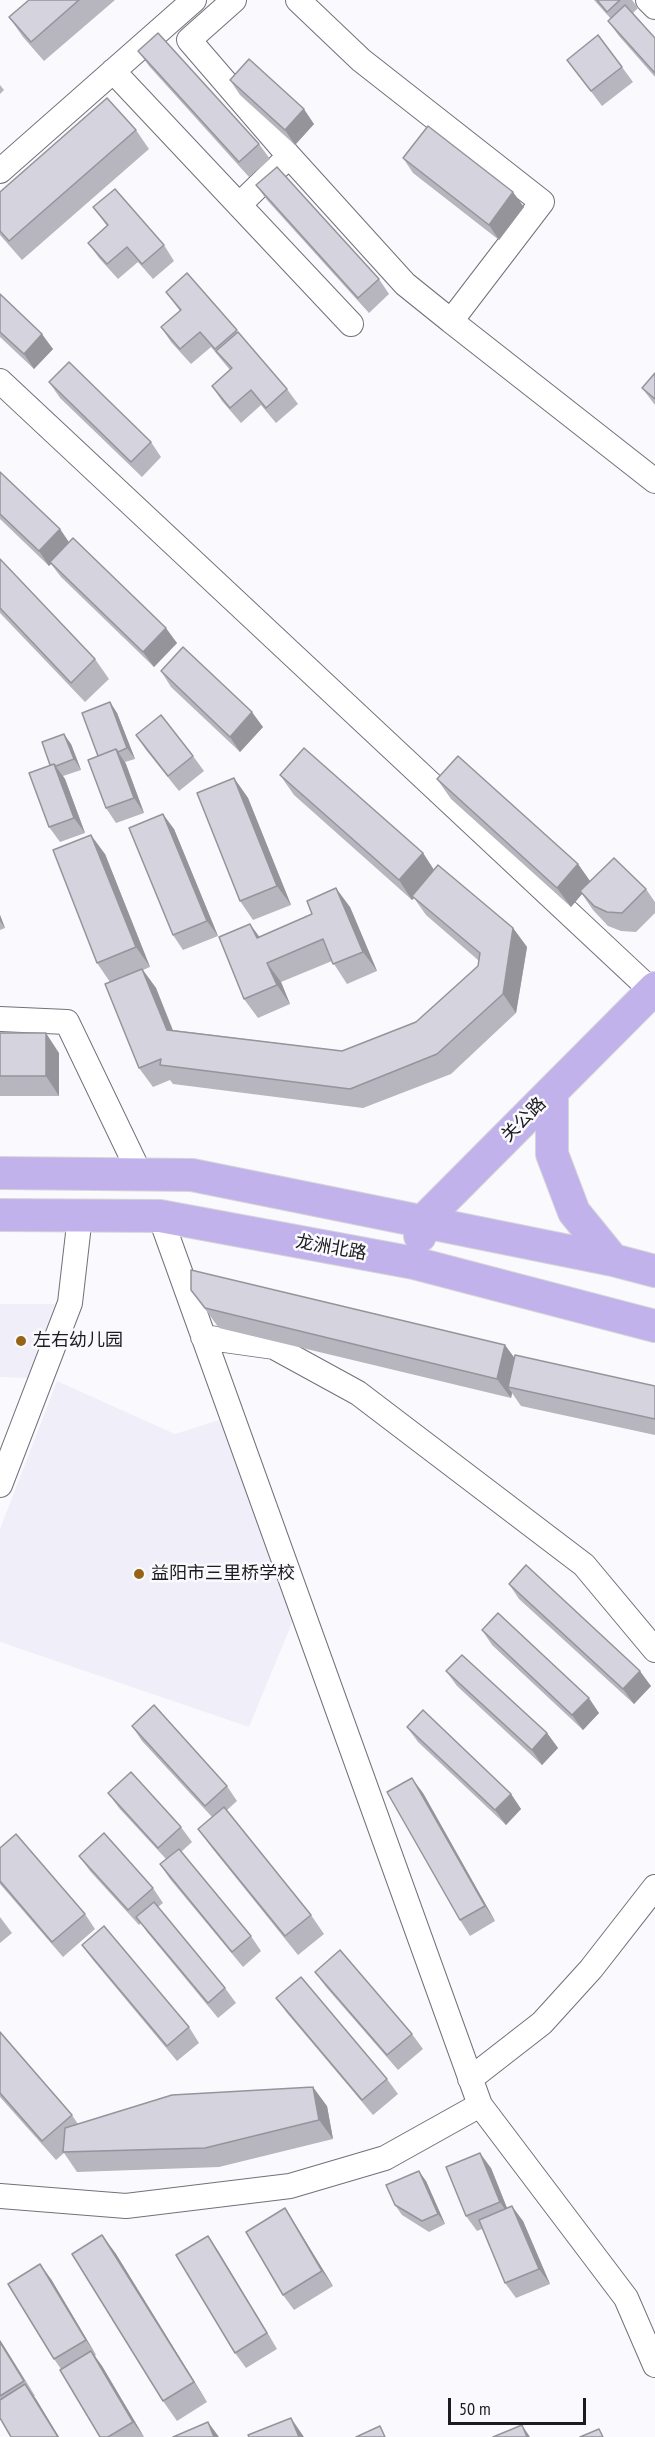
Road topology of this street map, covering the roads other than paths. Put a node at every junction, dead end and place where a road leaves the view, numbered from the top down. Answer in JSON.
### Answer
{"nodes":[{"id":1,"x":194,"y":0,"type":"edge"},
{"id":2,"x":234,"y":0,"type":"edge"},
{"id":3,"x":298,"y":0,"type":"edge"},
{"id":4,"x":648,"y":0,"type":"edge"},
{"id":5,"x":655,"y":7,"type":"edge"},
{"id":6,"x":113,"y":71,"type":"junction"},
{"id":7,"x":289,"y":156,"type":"junction"},
{"id":8,"x":0,"y":171,"type":"edge"},
{"id":9,"x":239,"y":205,"type":"junction"},
{"id":10,"x":451,"y":321,"type":"junction"},
{"id":11,"x":351,"y":324,"type":"dead end"},
{"id":12,"x":0,"y":381,"type":"edge"},
{"id":13,"x":655,"y":481,"type":"edge"},
{"id":14,"x":654,"y":990,"type":"edge"},
{"id":15,"x":0,"y":1019,"type":"edge"},
{"id":16,"x":552,"y":1092,"type":"junction"},
{"id":17,"x":0,"y":1173,"type":"edge"},
{"id":18,"x":140,"y":1174,"type":"junction"},
{"id":19,"x":0,"y":1215,"type":"edge"},
{"id":20,"x":80,"y":1216,"type":"junction"},
{"id":21,"x":160,"y":1216,"type":"junction"},
{"id":22,"x":423,"y":1221,"type":"junction"},
{"id":23,"x":613,"y":1260,"type":"junction"},
{"id":24,"x":414,"y":1263,"type":"junction"},
{"id":25,"x":655,"y":1271,"type":"edge"},
{"id":26,"x":655,"y":1326,"type":"edge"},
{"id":27,"x":203,"y":1337,"type":"junction"},
{"id":28,"x":0,"y":1485,"type":"edge"},
{"id":29,"x":655,"y":1650,"type":"edge"},
{"id":30,"x":655,"y":1887,"type":"edge"},
{"id":31,"x":470,"y":2079,"type":"junction"},
{"id":32,"x":480,"y":2105,"type":"junction"},
{"id":33,"x":0,"y":2196,"type":"edge"},
{"id":34,"x":655,"y":2365,"type":"edge"}],
"edges":[{"from":1,"to":6,"type":"street"},
{"from":2,"to":7,"type":"street"},
{"from":3,"to":10,"type":"street"},
{"from":4,"to":5,"type":"street"},
{"from":6,"to":8,"type":"street"},
{"from":6,"to":9,"type":"street"},
{"from":7,"to":9,"type":"street"},
{"from":7,"to":10,"type":"street"},
{"from":9,"to":11,"type":"street"},
{"from":10,"to":13,"type":"street"},
{"from":12,"to":14,"type":"street"},
{"from":14,"to":16,"type":"main road","name":"关公路"},
{"from":15,"to":18,"type":"street"},
{"from":16,"to":22,"type":"main road","name":"关公路"},
{"from":16,"to":23,"type":"main road"},
{"from":17,"to":18,"type":"main road"},
{"from":18,"to":22,"type":"main road"},
{"from":19,"to":20,"type":"main road","name":"龙洲北路"},
{"from":20,"to":21,"type":"main road","name":"龙洲北路"},
{"from":20,"to":28,"type":"street"},
{"from":21,"to":24,"type":"main road","name":"龙洲北路"},
{"from":21,"to":27,"type":"street"},
{"from":22,"to":23,"type":"main road"},
{"from":22,"to":24,"type":"main road"},
{"from":23,"to":25,"type":"main road"},
{"from":24,"to":26,"type":"main road","name":"龙洲北路"},
{"from":27,"to":29,"type":"street"},
{"from":27,"to":31,"type":"street"},
{"from":30,"to":31,"type":"street"},
{"from":31,"to":32,"type":"street"},
{"from":32,"to":33,"type":"street"},
{"from":32,"to":34,"type":"street"}]}
